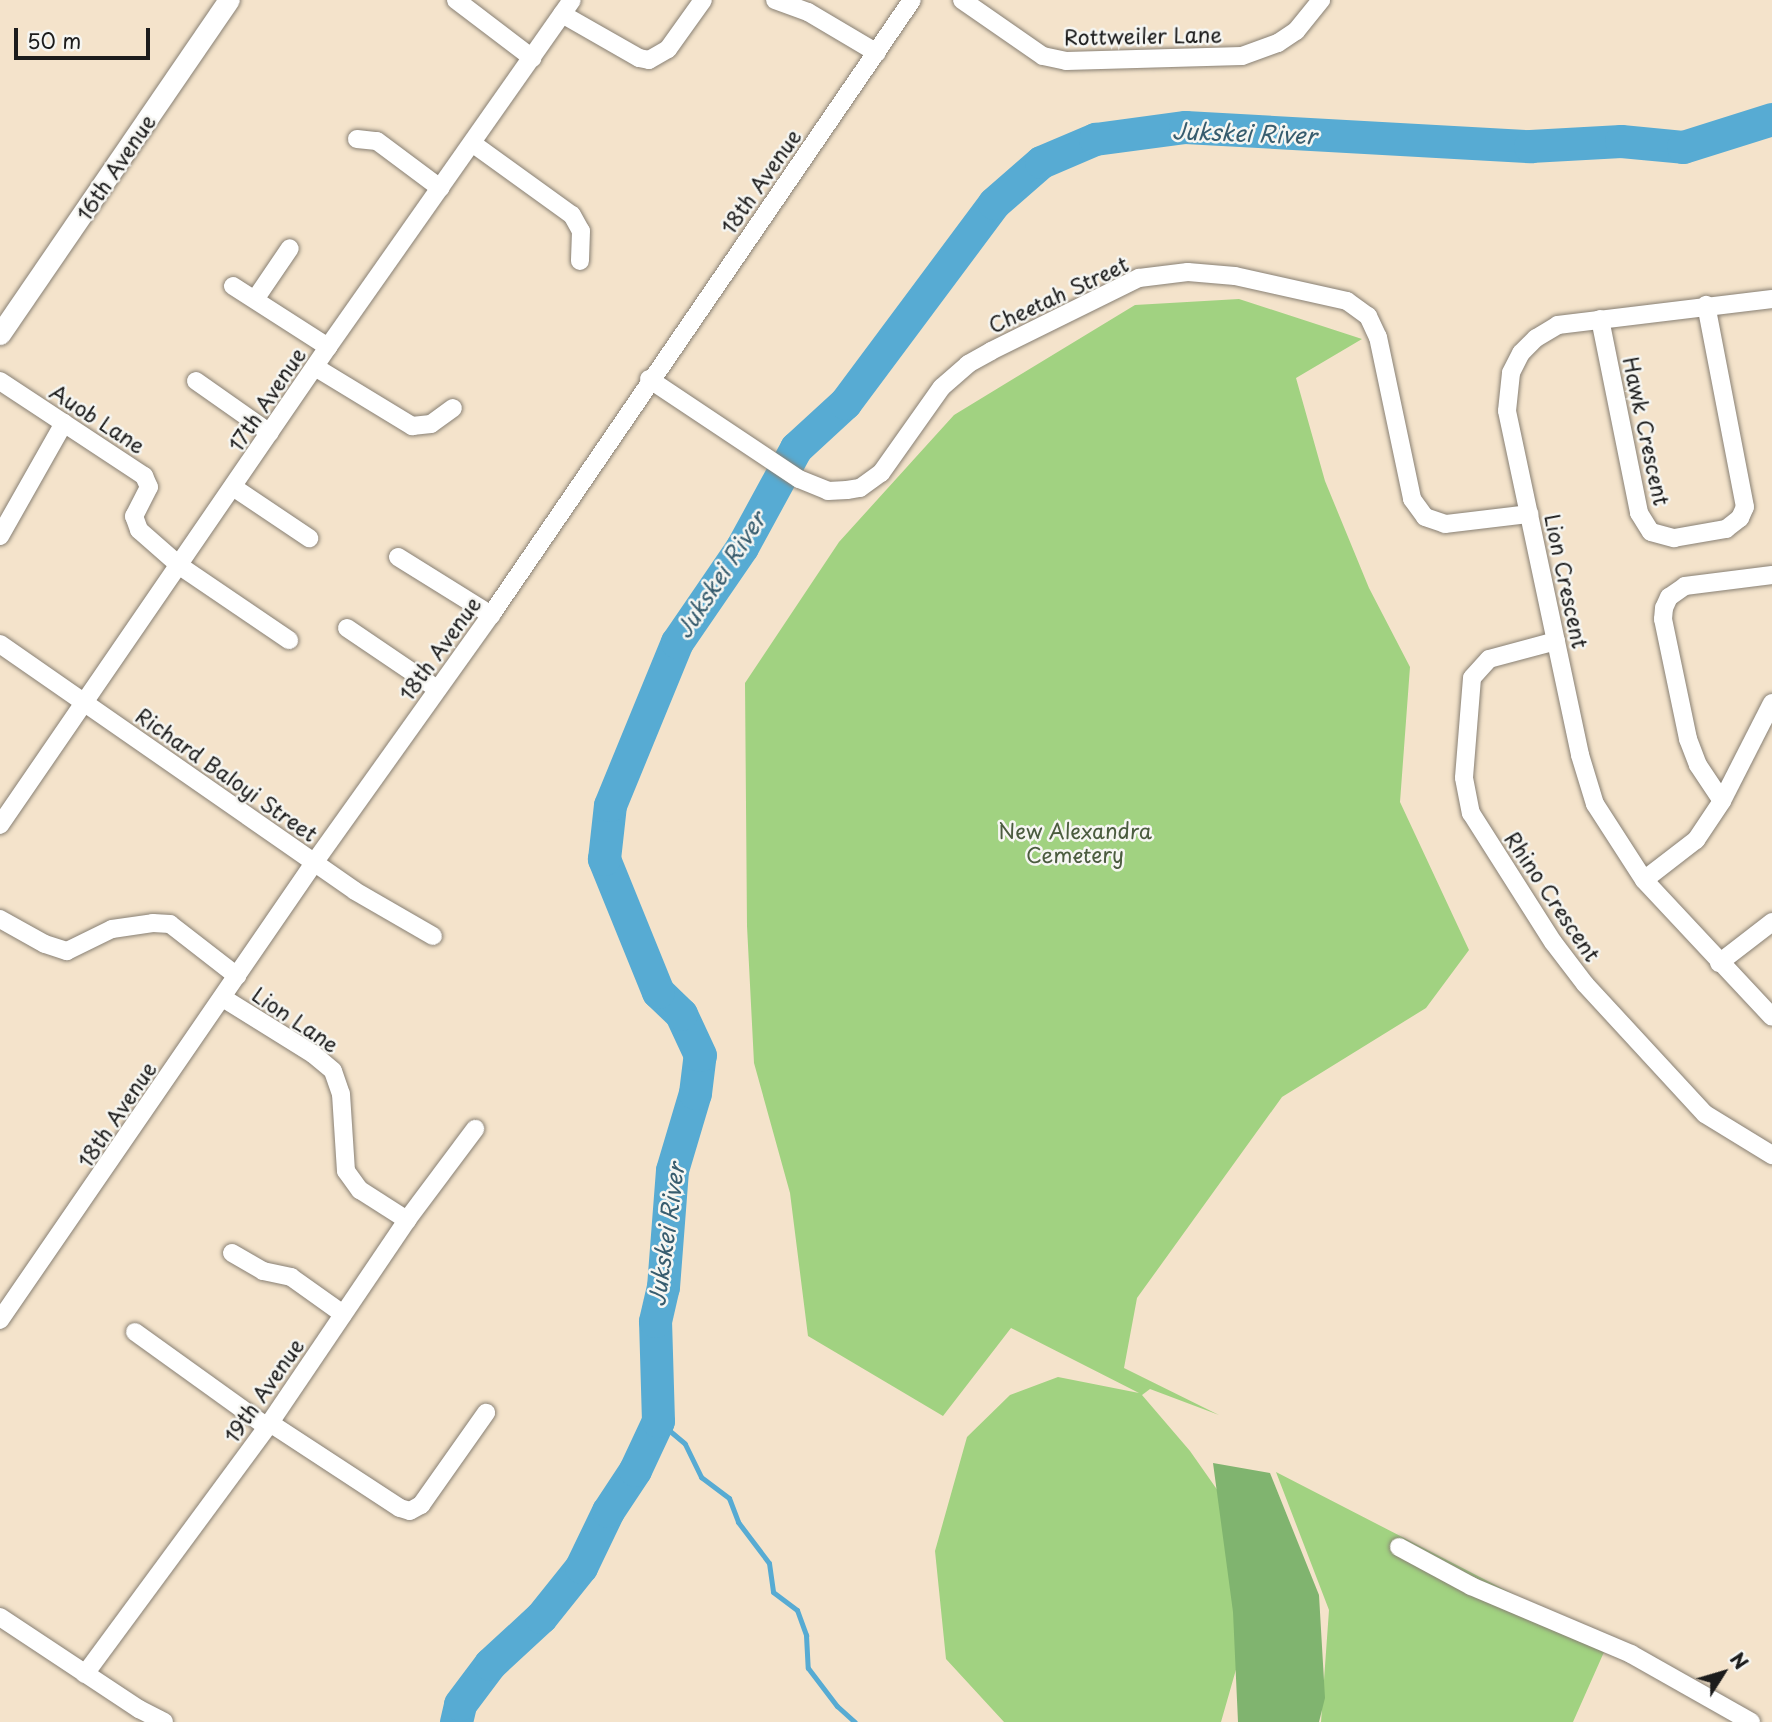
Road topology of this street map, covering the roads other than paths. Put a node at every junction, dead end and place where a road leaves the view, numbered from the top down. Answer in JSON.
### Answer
{"nodes":[{"id":1,"x":229,"y":0,"type":"edge"},
{"id":2,"x":457,"y":0,"type":"edge"},
{"id":3,"x":703,"y":0,"type":"edge"},
{"id":4,"x":775,"y":0,"type":"edge"},
{"id":5,"x":912,"y":0,"type":"edge"},
{"id":6,"x":962,"y":0,"type":"edge"},
{"id":7,"x":1321,"y":0,"type":"edge"},
{"id":8,"x":567,"y":7,"type":"edge"},
{"id":9,"x":877,"y":53,"type":"junction"},
{"id":10,"x":532,"y":58,"type":"junction"},
{"id":11,"x":357,"y":139,"type":"dead end"},
{"id":12,"x":472,"y":143,"type":"junction"},
{"id":13,"x":440,"y":188,"type":"junction"},
{"id":14,"x":289,"y":248,"type":"dead end"},
{"id":15,"x":580,"y":261,"type":"dead end"},
{"id":16,"x":233,"y":285,"type":"dead end"},
{"id":17,"x":256,"y":298,"type":"junction"},
{"id":18,"x":1772,"y":299,"type":"edge"},
{"id":19,"x":1706,"y":305,"type":"junction"},
{"id":20,"x":1600,"y":319,"type":"junction"},
{"id":21,"x":0,"y":334,"type":"edge"},
{"id":22,"x":328,"y":347,"type":"junction"},
{"id":23,"x":315,"y":367,"type":"junction"},
{"id":24,"x":649,"y":379,"type":"junction"},
{"id":25,"x":0,"y":381,"type":"edge"},
{"id":26,"x":196,"y":381,"type":"dead end"},
{"id":27,"x":453,"y":408,"type":"dead end"},
{"id":28,"x":64,"y":423,"type":"junction"},
{"id":29,"x":270,"y":433,"type":"junction"},
{"id":30,"x":233,"y":487,"type":"junction"},
{"id":31,"x":1529,"y":514,"type":"junction"},
{"id":32,"x":0,"y":536,"type":"edge"},
{"id":33,"x":309,"y":538,"type":"dead end"},
{"id":34,"x":398,"y":557,"type":"dead end"},
{"id":35,"x":180,"y":566,"type":"junction"},
{"id":36,"x":1772,"y":575,"type":"edge"},
{"id":37,"x":491,"y":615,"type":"junction"},
{"id":38,"x":347,"y":628,"type":"dead end"},
{"id":39,"x":289,"y":640,"type":"dead end"},
{"id":40,"x":1556,"y":641,"type":"junction"},
{"id":41,"x":0,"y":644,"type":"edge"},
{"id":42,"x":437,"y":689,"type":"junction"},
{"id":43,"x":83,"y":701,"type":"junction"},
{"id":44,"x":1772,"y":703,"type":"edge"},
{"id":45,"x":1722,"y":802,"type":"junction"},
{"id":46,"x":0,"y":825,"type":"edge"},
{"id":47,"x":314,"y":863,"type":"junction"},
{"id":48,"x":1644,"y":880,"type":"junction"},
{"id":49,"x":0,"y":919,"type":"edge"},
{"id":50,"x":1772,"y":922,"type":"edge"},
{"id":51,"x":433,"y":936,"type":"dead end"},
{"id":52,"x":1719,"y":963,"type":"junction"},
{"id":53,"x":237,"y":976,"type":"junction"},
{"id":54,"x":223,"y":998,"type":"junction"},
{"id":55,"x":1772,"y":1017,"type":"edge"},
{"id":56,"x":475,"y":1129,"type":"dead end"},
{"id":57,"x":1772,"y":1155,"type":"edge"},
{"id":58,"x":407,"y":1220,"type":"junction"},
{"id":59,"x":232,"y":1253,"type":"dead end"},
{"id":60,"x":344,"y":1314,"type":"junction"},
{"id":61,"x":0,"y":1320,"type":"edge"},
{"id":62,"x":135,"y":1332,"type":"dead end"},
{"id":63,"x":486,"y":1413,"type":"dead end"},
{"id":64,"x":268,"y":1425,"type":"junction"},
{"id":65,"x":1399,"y":1547,"type":"dead end"},
{"id":66,"x":0,"y":1617,"type":"edge"},
{"id":67,"x":85,"y":1674,"type":"junction"},
{"id":68,"x":164,"y":1722,"type":"edge"},
{"id":69,"x":1752,"y":1722,"type":"edge"}],
"edges":[{"from":1,"to":21,"type":"street","name":"16th Avenue"},
{"from":2,"to":10,"type":"street"},
{"from":3,"to":8,"type":"street"},
{"from":4,"to":9,"type":"street"},
{"from":5,"to":9,"type":"street","name":"18th Avenue"},
{"from":6,"to":7,"type":"street","name":"Rottweiler Lane"},
{"from":8,"to":10,"type":"street","name":"17th Avenue"},
{"from":9,"to":24,"type":"street","name":"18th Avenue"},
{"from":10,"to":12,"type":"street","name":"17th Avenue"},
{"from":11,"to":13,"type":"street"},
{"from":12,"to":13,"type":"street","name":"17th Avenue"},
{"from":12,"to":15,"type":"street"},
{"from":13,"to":22,"type":"street","name":"17th Avenue"},
{"from":14,"to":17,"type":"street"},
{"from":16,"to":17,"type":"street"},
{"from":17,"to":22,"type":"street"},
{"from":18,"to":19,"type":"street","name":"Lion Crescent"},
{"from":19,"to":20,"type":"street","name":"Lion Crescent"},
{"from":19,"to":20,"type":"street","name":"Hawk Crescent"},
{"from":20,"to":31,"type":"street","name":"Lion Crescent"},
{"from":22,"to":23,"type":"street","name":"17th Avenue"},
{"from":23,"to":27,"type":"street"},
{"from":23,"to":29,"type":"street","name":"17th Avenue"},
{"from":24,"to":31,"type":"street","name":"Cheetah Street"},
{"from":24,"to":37,"type":"street","name":"18th Avenue"},
{"from":25,"to":28,"type":"street","name":"Auob Lane"},
{"from":26,"to":29,"type":"street"},
{"from":28,"to":32,"type":"street"},
{"from":28,"to":35,"type":"street","name":"Auob Lane"},
{"from":29,"to":30,"type":"street","name":"17th Avenue"},
{"from":30,"to":33,"type":"street"},
{"from":30,"to":35,"type":"street","name":"17th Avenue"},
{"from":31,"to":40,"type":"street","name":"Lion Crescent"},
{"from":34,"to":37,"type":"street"},
{"from":35,"to":39,"type":"street"},
{"from":35,"to":43,"type":"street","name":"17th Avenue"},
{"from":36,"to":45,"type":"street"},
{"from":37,"to":42,"type":"street","name":"18th Avenue"},
{"from":38,"to":42,"type":"street"},
{"from":40,"to":48,"type":"street","name":"Lion Crescent"},
{"from":40,"to":57,"type":"street","name":"Rhino Crescent"},
{"from":41,"to":43,"type":"street","name":"Richard Baloyi Street"},
{"from":42,"to":47,"type":"street","name":"18th Avenue"},
{"from":43,"to":46,"type":"street","name":"17th Avenue"},
{"from":43,"to":47,"type":"street","name":"Richard Baloyi Street"},
{"from":44,"to":45,"type":"street"},
{"from":45,"to":48,"type":"street"},
{"from":47,"to":51,"type":"street","name":"Richard Baloyi Street"},
{"from":47,"to":53,"type":"street","name":"18th Avenue"},
{"from":48,"to":52,"type":"street","name":"Lion Crescent"},
{"from":49,"to":53,"type":"street"},
{"from":50,"to":52,"type":"street"},
{"from":52,"to":55,"type":"street","name":"Lion Crescent"},
{"from":53,"to":54,"type":"street","name":"18th Avenue"},
{"from":54,"to":58,"type":"street","name":"Lion Lane"},
{"from":54,"to":61,"type":"street","name":"18th Avenue"},
{"from":56,"to":58,"type":"street","name":"19th Avenue"},
{"from":58,"to":60,"type":"street","name":"19th Avenue"},
{"from":59,"to":60,"type":"street"},
{"from":60,"to":64,"type":"street","name":"19th Avenue"},
{"from":62,"to":64,"type":"street"},
{"from":63,"to":64,"type":"street"},
{"from":64,"to":67,"type":"street","name":"19th Avenue"},
{"from":65,"to":69,"type":"street"},
{"from":66,"to":67,"type":"street"},
{"from":67,"to":68,"type":"street"}]}
